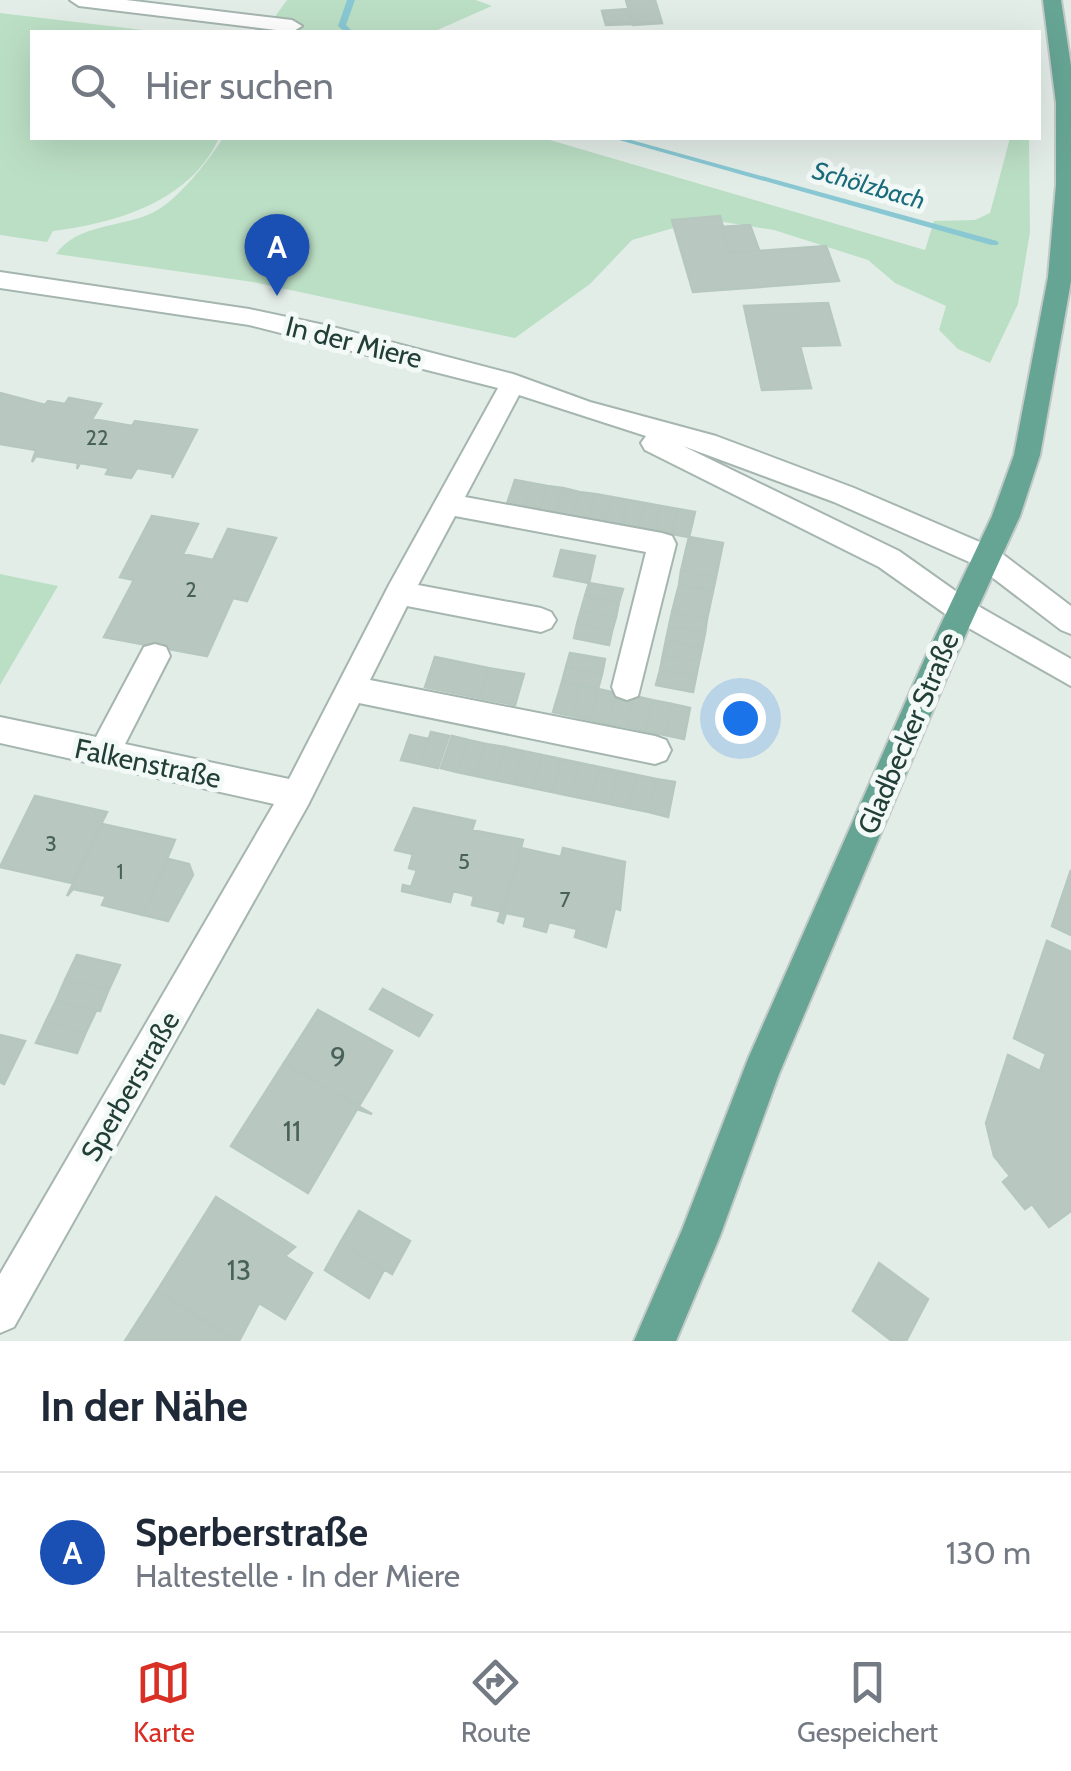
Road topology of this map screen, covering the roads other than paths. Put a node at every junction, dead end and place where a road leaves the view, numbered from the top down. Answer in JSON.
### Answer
{"nodes":[{"id":1,"x":79,"y":0,"type":"edge"},
{"id":2,"x":1052,"y":0,"type":"edge"},
{"id":3,"x":292,"y":26,"type":"dead end"},
{"id":4,"x":1068,"y":102,"type":"edge"},
{"id":5,"x":0,"y":280,"type":"edge"},
{"id":6,"x":513,"y":383,"type":"junction"},
{"id":7,"x":583,"y":409,"type":"junction"},
{"id":8,"x":448,"y":504,"type":"junction"},
{"id":9,"x":986,"y":557,"type":"junction"},
{"id":10,"x":399,"y":593,"type":"junction"},
{"id":11,"x":962,"y":610,"type":"junction"},
{"id":12,"x":541,"y":620,"type":"dead end"},
{"id":13,"x":1071,"y":622,"type":"edge"},
{"id":14,"x":154,"y":656,"type":"dead end"},
{"id":15,"x":1071,"y":674,"type":"edge"},
{"id":16,"x":626,"y":687,"type":"dead end"},
{"id":17,"x":354,"y":690,"type":"junction"},
{"id":18,"x":0,"y":730,"type":"edge"},
{"id":19,"x":655,"y":750,"type":"dead end"},
{"id":20,"x":104,"y":753,"type":"junction"},
{"id":21,"x":297,"y":795,"type":"junction"},
{"id":22,"x":0,"y":1312,"type":"edge"},
{"id":23,"x":655,"y":1341,"type":"edge"}],
"edges":[{"from":1,"to":3,"type":"street"},
{"from":2,"to":4,"type":"main road","name":"Gladbecker Straße"},
{"from":4,"to":9,"type":"main road","name":"Gladbecker Straße"},
{"from":5,"to":6,"type":"street","name":"In der Miere"},
{"from":6,"to":7,"type":"street","name":"In der Miere"},
{"from":6,"to":8,"type":"street","name":"Sperberstraße"},
{"from":7,"to":9,"type":"street","name":"In der Miere"},
{"from":7,"to":11,"type":"street","name":"In der Miere"},
{"from":8,"to":10,"type":"street","name":"Sperberstraße"},
{"from":8,"to":16,"type":"street"},
{"from":9,"to":11,"type":"main road","name":"Gladbecker Straße"},
{"from":9,"to":13,"type":"street","name":"In der Miere"},
{"from":10,"to":12,"type":"street"},
{"from":10,"to":17,"type":"street","name":"Sperberstraße"},
{"from":11,"to":15,"type":"street","name":"In der Miere"},
{"from":11,"to":23,"type":"main road","name":"Gladbecker Straße"},
{"from":14,"to":20,"type":"street"},
{"from":17,"to":19,"type":"street"},
{"from":17,"to":21,"type":"street","name":"Sperberstraße"},
{"from":18,"to":20,"type":"street","name":"Falkenstraße"},
{"from":20,"to":21,"type":"street","name":"Falkenstraße"},
{"from":21,"to":22,"type":"street","name":"Sperberstraße"}]}
